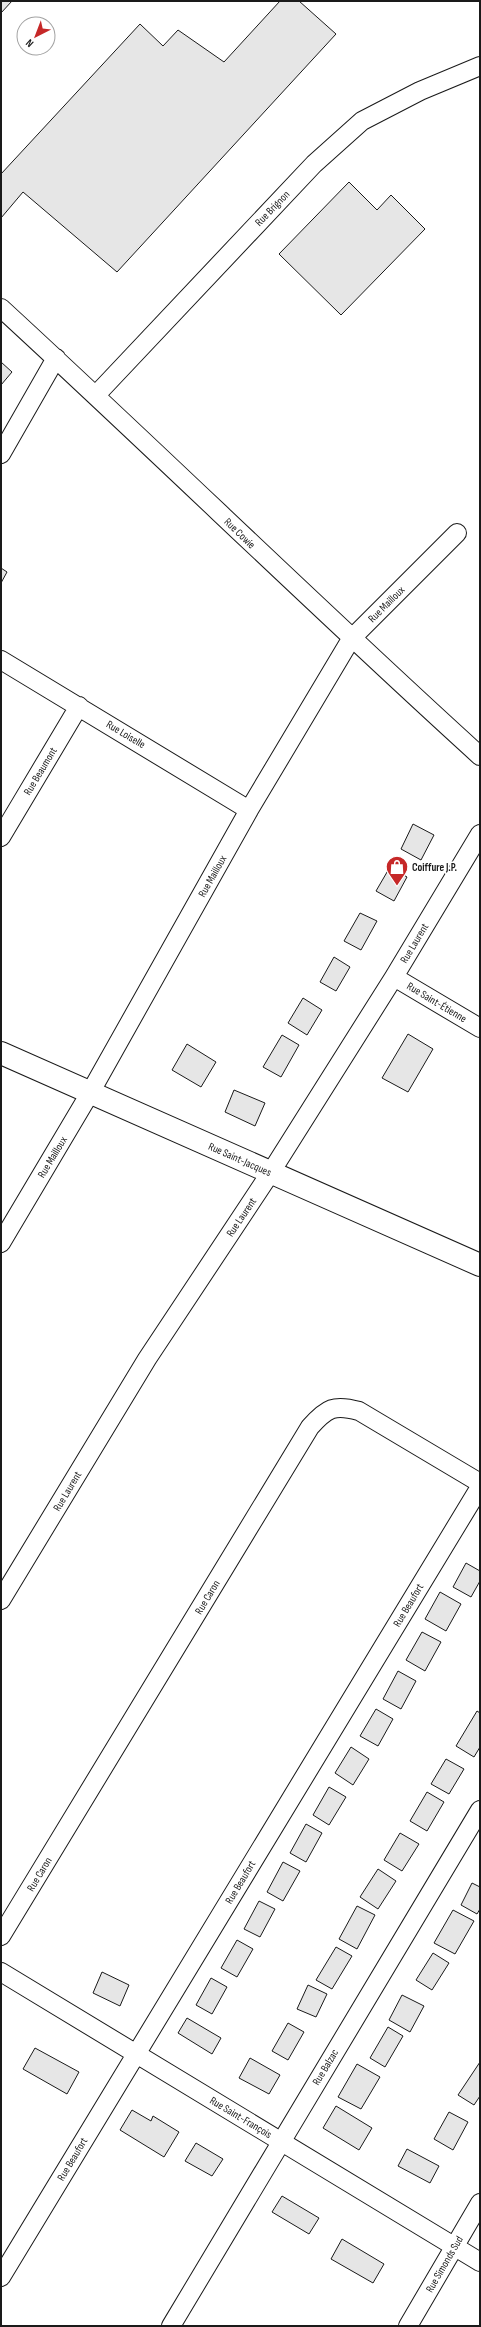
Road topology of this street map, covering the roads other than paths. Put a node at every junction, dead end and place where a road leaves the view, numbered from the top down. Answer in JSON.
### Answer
{"nodes":[{"id":1,"x":480,"y":66,"type":"edge"},
{"id":2,"x":1,"y":308,"type":"edge"},
{"id":3,"x":56,"y":358,"type":"junction"},
{"id":4,"x":96,"y":395,"type":"junction"},
{"id":5,"x":1,"y":454,"type":"edge"},
{"id":6,"x":457,"y":533,"type":"dead end"},
{"id":7,"x":351,"y":639,"type":"junction"},
{"id":8,"x":1,"y":660,"type":"edge"},
{"id":9,"x":79,"y":706,"type":"junction"},
{"id":10,"x":480,"y":756,"type":"edge"},
{"id":11,"x":249,"y":810,"type":"junction"},
{"id":12,"x":480,"y":834,"type":"edge"},
{"id":13,"x":1,"y":837,"type":"edge"},
{"id":14,"x":394,"y":977,"type":"junction"},
{"id":15,"x":480,"y":1028,"type":"edge"},
{"id":16,"x":1,"y":1053,"type":"edge"},
{"id":17,"x":90,"y":1093,"type":"junction"},
{"id":18,"x":271,"y":1172,"type":"junction"},
{"id":19,"x":1,"y":1243,"type":"edge"},
{"id":20,"x":480,"y":1265,"type":"edge"},
{"id":21,"x":480,"y":1483,"type":"edge"},
{"id":22,"x":480,"y":1487,"type":"edge"},
{"id":23,"x":1,"y":1600,"type":"edge"},
{"id":24,"x":480,"y":1810,"type":"edge"},
{"id":25,"x":1,"y":1936,"type":"edge"},
{"id":26,"x":1,"y":1972,"type":"edge"},
{"id":27,"x":135,"y":2053,"type":"junction"},
{"id":28,"x":280,"y":2141,"type":"junction"},
{"id":29,"x":480,"y":2203,"type":"edge"},
{"id":30,"x":454,"y":2246,"type":"junction"},
{"id":31,"x":480,"y":2262,"type":"edge"},
{"id":32,"x":1,"y":2277,"type":"edge"},
{"id":33,"x":171,"y":2326,"type":"edge"},
{"id":34,"x":408,"y":2326,"type":"edge"}],
"edges":[{"from":1,"to":4,"type":"street","name":"Rue Brignon"},
{"from":2,"to":3,"type":"street","name":"Rue Cowie"},
{"from":3,"to":4,"type":"street","name":"Rue Cowie"},
{"from":3,"to":5,"type":"street"},
{"from":4,"to":7,"type":"street","name":"Rue Cowie"},
{"from":6,"to":7,"type":"street","name":"Rue Mailloux"},
{"from":7,"to":10,"type":"street","name":"Rue Cowie"},
{"from":7,"to":11,"type":"street","name":"Rue Mailloux"},
{"from":8,"to":9,"type":"street","name":"Rue Loiselle"},
{"from":9,"to":11,"type":"street","name":"Rue Loiselle"},
{"from":9,"to":13,"type":"street","name":"Rue Beaumont"},
{"from":11,"to":17,"type":"street","name":"Rue Mailloux"},
{"from":12,"to":14,"type":"street","name":"Rue Laurent"},
{"from":14,"to":15,"type":"street","name":"Rue Saint-Étienne"},
{"from":14,"to":18,"type":"street","name":"Rue Laurent"},
{"from":16,"to":17,"type":"main road","name":"Rue Saint-Jacques"},
{"from":17,"to":18,"type":"main road","name":"Rue Saint-Jacques"},
{"from":17,"to":19,"type":"street","name":"Rue Mailloux"},
{"from":18,"to":20,"type":"main road","name":"Rue Saint-Jacques"},
{"from":18,"to":23,"type":"street","name":"Rue Laurent"},
{"from":21,"to":25,"type":"street","name":"Rue Caron"},
{"from":22,"to":27,"type":"street","name":"Rue Beaufort"},
{"from":24,"to":28,"type":"street","name":"Rue Balzac"},
{"from":26,"to":27,"type":"street","name":"Rue Saint-François"},
{"from":27,"to":28,"type":"street","name":"Rue Saint-François"},
{"from":27,"to":32,"type":"street","name":"Rue Beaufort"},
{"from":28,"to":30,"type":"street","name":"Rue Saint-François"},
{"from":28,"to":33,"type":"street","name":"Rue Balzac"},
{"from":29,"to":30,"type":"street","name":"Rue Simonds Sud"},
{"from":30,"to":31,"type":"street","name":"Rue Saint-François"},
{"from":30,"to":34,"type":"street","name":"Rue Simonds Sud"}]}
